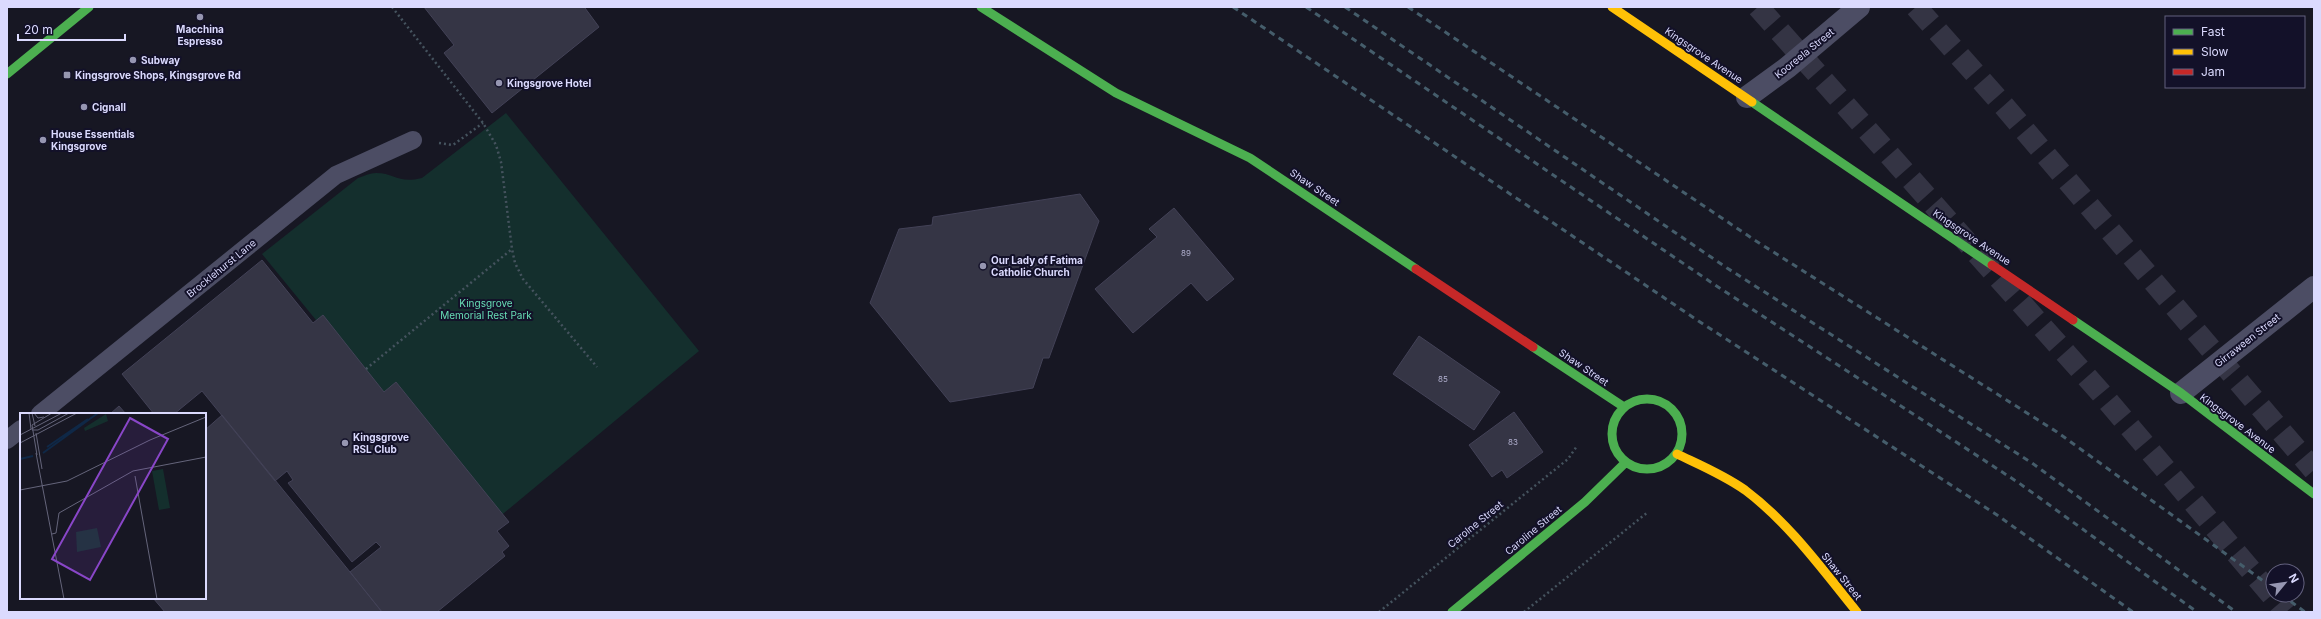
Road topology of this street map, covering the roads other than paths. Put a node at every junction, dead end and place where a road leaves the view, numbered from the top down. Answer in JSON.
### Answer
{"nodes":[{"id":1,"x":89,"y":7,"type":"edge"},
{"id":2,"x":981,"y":7,"type":"edge"},
{"id":3,"x":1612,"y":7,"type":"edge"},
{"id":4,"x":1859,"y":7,"type":"edge"},
{"id":5,"x":7,"y":74,"type":"edge"},
{"id":6,"x":1747,"y":98,"type":"junction"},
{"id":7,"x":413,"y":140,"type":"road end"},
{"id":8,"x":2314,"y":287,"type":"edge"},
{"id":9,"x":2181,"y":393,"type":"junction"},
{"id":10,"x":1624,"y":407,"type":"junction"},
{"id":11,"x":41,"y":413,"type":"edge"},
{"id":12,"x":20,"y":430,"type":"edge"},
{"id":13,"x":7,"y":440,"type":"edge"},
{"id":14,"x":1677,"y":454,"type":"junction"},
{"id":15,"x":1626,"y":462,"type":"junction"},
{"id":16,"x":2314,"y":494,"type":"edge"},
{"id":17,"x":1452,"y":612,"type":"edge"},
{"id":18,"x":1856,"y":612,"type":"edge"}],
"edges":[{"from":1,"to":5,"type":"street"},
{"from":2,"to":10,"type":"street","name":"Shaw Street"},
{"from":3,"to":6,"type":"street","name":"Kingsgrove Avenue"},
{"from":4,"to":6,"type":"street","name":"Kooreela Street"},
{"from":6,"to":9,"type":"street","name":"Kingsgrove Avenue"},
{"from":7,"to":11,"type":"lane","name":"Brocklehurst Lane"},
{"from":8,"to":9,"type":"street","name":"Girraween Street"},
{"from":9,"to":16,"type":"street","name":"Kingsgrove Avenue"},
{"from":10,"to":14,"type":"street"},
{"from":10,"to":15,"type":"street"},
{"from":12,"to":13,"type":"lane"},
{"from":14,"to":15,"type":"street"},
{"from":14,"to":18,"type":"street","name":"Shaw Street"},
{"from":15,"to":17,"type":"street","name":"Caroline Street"}]}
